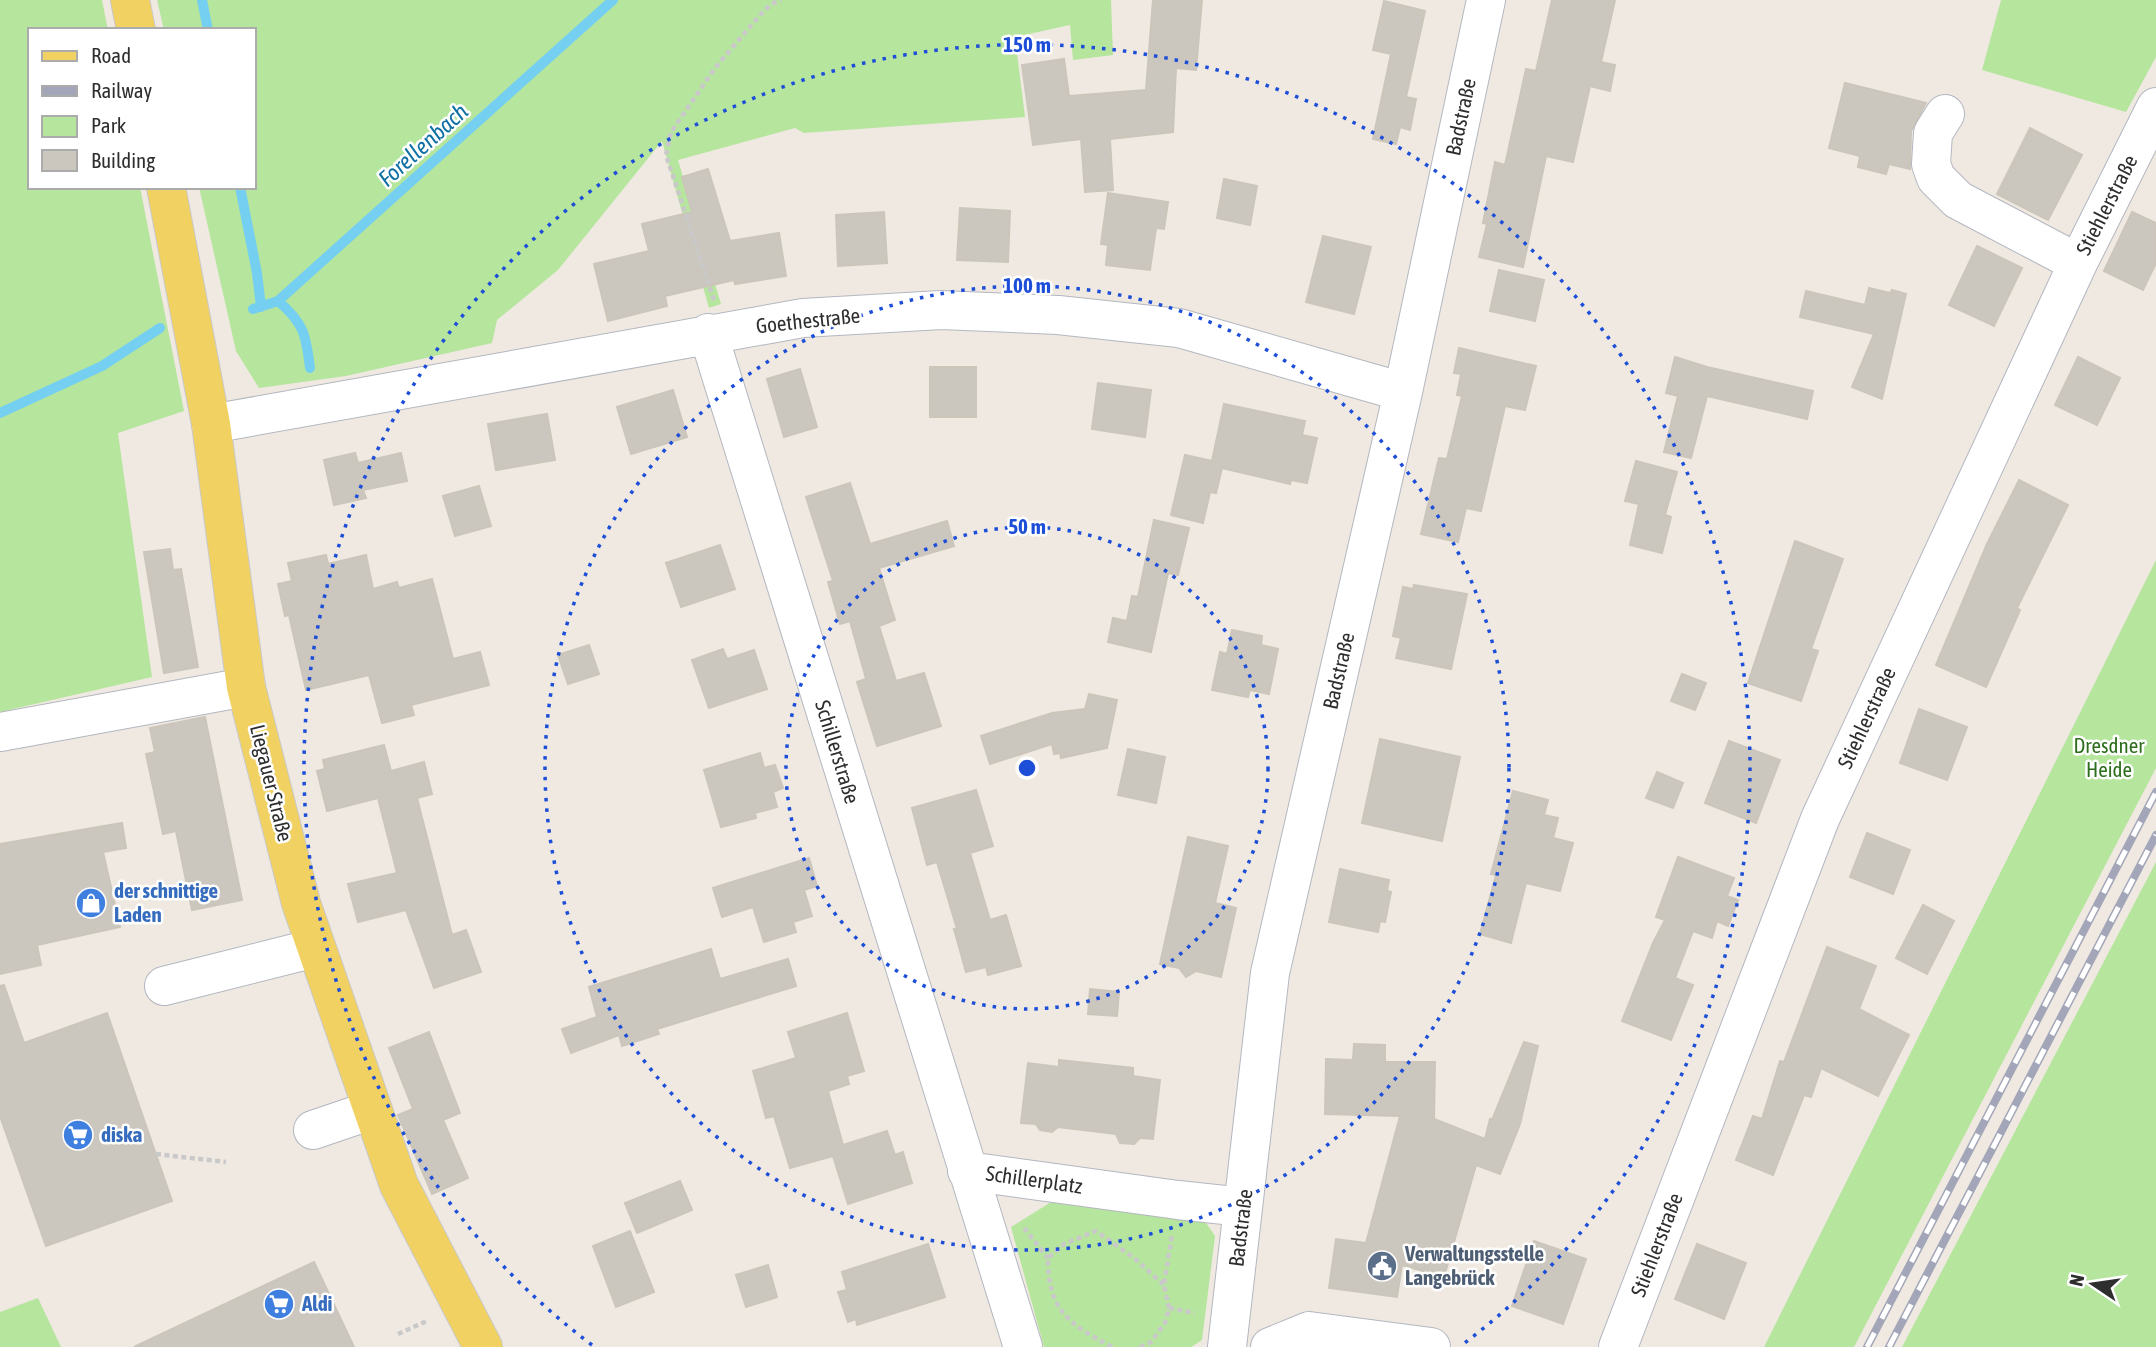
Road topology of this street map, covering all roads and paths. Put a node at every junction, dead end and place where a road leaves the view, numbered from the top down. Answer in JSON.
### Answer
{"nodes":[{"id":1,"x":130,"y":0,"type":"edge"},
{"id":2,"x":781,"y":0,"type":"edge"},
{"id":3,"x":1486,"y":0,"type":"edge"},
{"id":4,"x":136,"y":28,"type":"edge"},
{"id":5,"x":2156,"y":107,"type":"edge"},
{"id":6,"x":1945,"y":114,"type":"dead end"},
{"id":7,"x":166,"y":189,"type":"edge"},
{"id":8,"x":2078,"y":263,"type":"junction"},
{"id":9,"x":716,"y":332,"type":"junction"},
{"id":10,"x":1403,"y":392,"type":"junction"},
{"id":11,"x":211,"y":424,"type":"junction"},
{"id":12,"x":246,"y":687,"type":"junction"},
{"id":13,"x":0,"y":732,"type":"edge"},
{"id":14,"x":315,"y":948,"type":"junction"},
{"id":15,"x":164,"y":986,"type":"dead end"},
{"id":16,"x":372,"y":1110,"type":"junction"},
{"id":17,"x":313,"y":1130,"type":"dead end"},
{"id":18,"x":156,"y":1154,"type":"dead end"},
{"id":19,"x":226,"y":1163,"type":"dead end"},
{"id":20,"x":967,"y":1171,"type":"junction"},
{"id":21,"x":1178,"y":1200,"type":"junction"},
{"id":22,"x":1243,"y":1207,"type":"junction"},
{"id":23,"x":1164,"y":1285,"type":"junction"},
{"id":24,"x":438,"y":1316,"type":"dead end"},
{"id":25,"x":398,"y":1334,"type":"dead end"},
{"id":26,"x":483,"y":1347,"type":"edge"},
{"id":27,"x":1023,"y":1347,"type":"edge"},
{"id":28,"x":1112,"y":1347,"type":"edge"},
{"id":29,"x":1140,"y":1347,"type":"edge"},
{"id":30,"x":1227,"y":1347,"type":"edge"},
{"id":31,"x":1270,"y":1347,"type":"edge"},
{"id":32,"x":1431,"y":1347,"type":"edge"},
{"id":33,"x":1618,"y":1347,"type":"edge"}],
"edges":[{"from":1,"to":4,"type":"main road"},
{"from":2,"to":9,"type":"path"},
{"from":3,"to":10,"type":"street","name":"Badstraße"},
{"from":5,"to":8,"type":"street","name":"Stiehlerstraße"},
{"from":6,"to":8,"type":"street"},
{"from":7,"to":11,"type":"main road","name":"Liegauer Straße"},
{"from":8,"to":33,"type":"street","name":"Stiehlerstraße"},
{"from":9,"to":10,"type":"street","name":"Goethestraße"},
{"from":9,"to":11,"type":"street","name":"Goethestraße"},
{"from":9,"to":20,"type":"street","name":"Schillerstraße"},
{"from":10,"to":22,"type":"street","name":"Badstraße"},
{"from":11,"to":12,"type":"main road","name":"Liegauer Straße"},
{"from":12,"to":13,"type":"street"},
{"from":12,"to":14,"type":"main road","name":"Liegauer Straße"},
{"from":14,"to":15,"type":"street"},
{"from":14,"to":16,"type":"main road","name":"Liegauer Straße"},
{"from":16,"to":17,"type":"street"},
{"from":16,"to":26,"type":"main road","name":"Liegauer Straße"},
{"from":18,"to":19,"type":"path"},
{"from":20,"to":21,"type":"street","name":"Schillerplatz"},
{"from":20,"to":27,"type":"street","name":"Schillerplatz"},
{"from":21,"to":22,"type":"street","name":"Schillerplatz"},
{"from":21,"to":23,"type":"path"},
{"from":22,"to":30,"type":"street","name":"Badstraße"},
{"from":23,"to":28,"type":"path"},
{"from":23,"to":29,"type":"path"},
{"from":24,"to":25,"type":"path"},
{"from":31,"to":32,"type":"street"}]}
